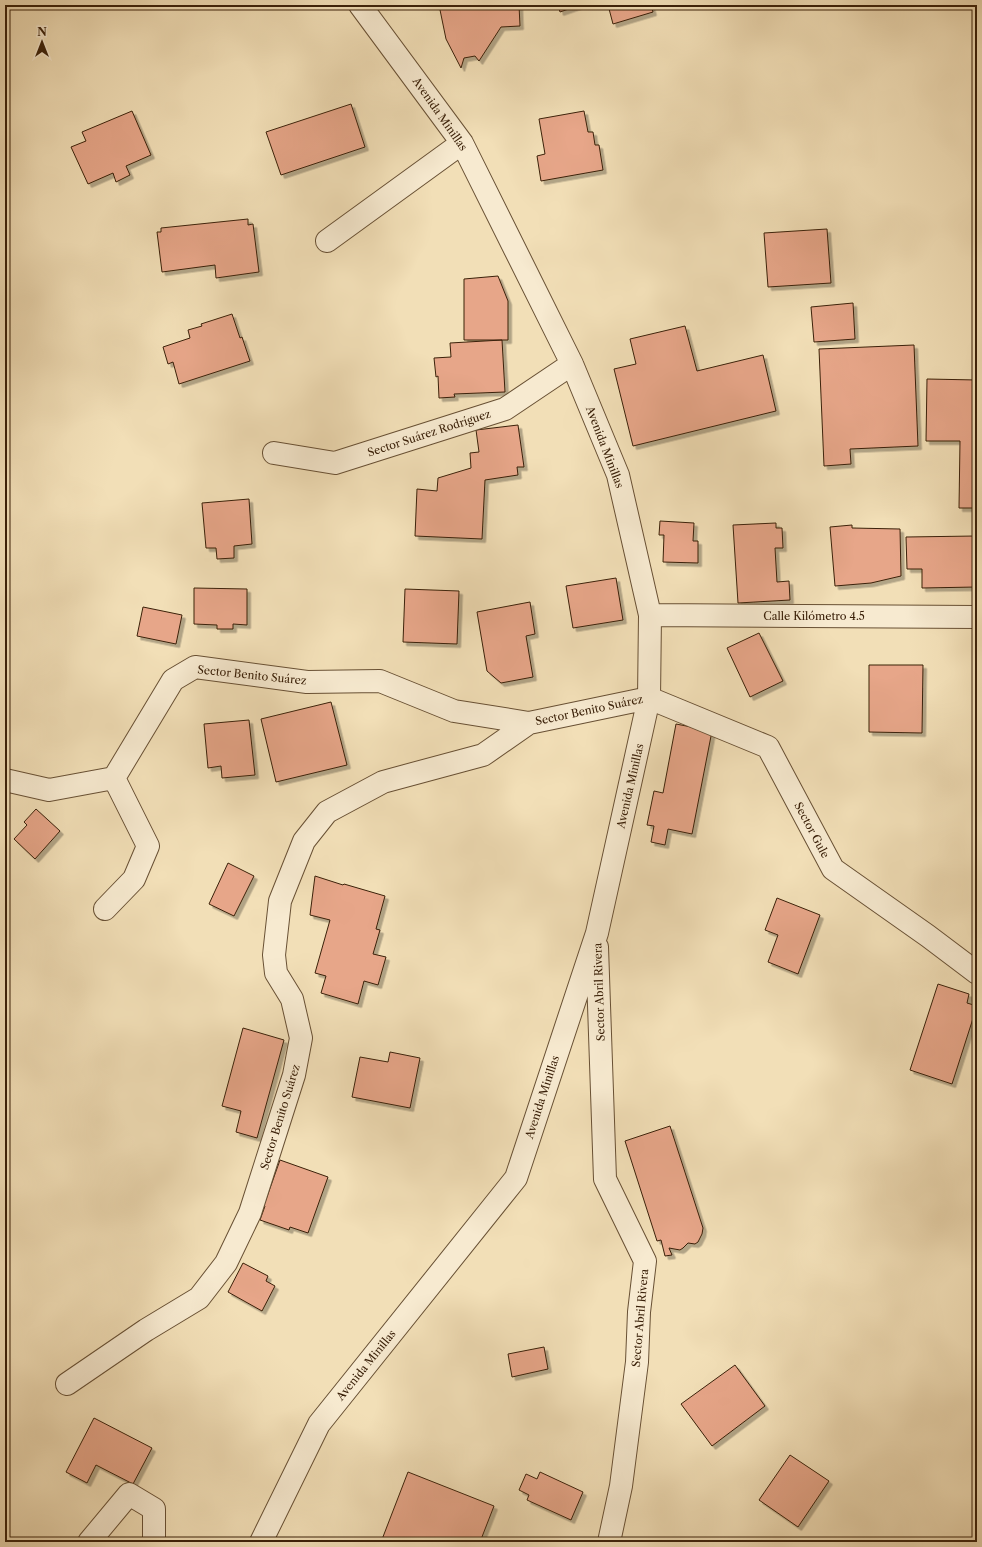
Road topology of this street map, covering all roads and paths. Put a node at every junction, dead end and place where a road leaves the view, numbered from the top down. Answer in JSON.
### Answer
{"nodes":[{"id":1,"x":360,"y":5,"type":"edge"},
{"id":2,"x":462,"y":143,"type":"junction"},
{"id":3,"x":327,"y":241,"type":"dead end"},
{"id":4,"x":572,"y":364,"type":"junction"},
{"id":5,"x":274,"y":453,"type":"dead end"},
{"id":6,"x":650,"y":615,"type":"junction"},
{"id":7,"x":977,"y":617,"type":"edge"},
{"id":8,"x":649,"y":698,"type":"junction"},
{"id":9,"x":529,"y":723,"type":"junction"},
{"id":10,"x":114,"y":778,"type":"junction"},
{"id":11,"x":5,"y":780,"type":"edge"},
{"id":12,"x":105,"y":909,"type":"dead end"},
{"id":13,"x":597,"y":933,"type":"junction"},
{"id":14,"x":977,"y":973,"type":"edge"},
{"id":15,"x":67,"y":1384,"type":"dead end"},
{"id":16,"x":89,"y":1542,"type":"edge"},
{"id":17,"x":154,"y":1542,"type":"edge"},
{"id":18,"x":261,"y":1542,"type":"edge"},
{"id":19,"x":609,"y":1542,"type":"edge"}],
"edges":[{"from":1,"to":2,"type":"street","name":"Avenida Minillas"},
{"from":2,"to":3,"type":"street"},
{"from":2,"to":4,"type":"street","name":"Avenida Minillas"},
{"from":4,"to":5,"type":"street","name":"Sector Suárez Rodríguez"},
{"from":4,"to":6,"type":"street","name":"Avenida Minillas"},
{"from":6,"to":7,"type":"street","name":"Calle Kilómetro 4.5"},
{"from":6,"to":8,"type":"street","name":"Avenida Minillas"},
{"from":8,"to":9,"type":"street","name":"Sector Benito Suárez"},
{"from":8,"to":13,"type":"street","name":"Avenida Minillas"},
{"from":8,"to":14,"type":"street","name":"Sector Gule"},
{"from":9,"to":10,"type":"street","name":"Sector Benito Suárez"},
{"from":9,"to":15,"type":"street","name":"Sector Benito Suárez"},
{"from":10,"to":11,"type":"street"},
{"from":10,"to":12,"type":"street"},
{"from":13,"to":18,"type":"street","name":"Avenida Minillas"},
{"from":13,"to":19,"type":"street","name":"Sector Abril Rivera"},
{"from":16,"to":17,"type":"street"}]}
